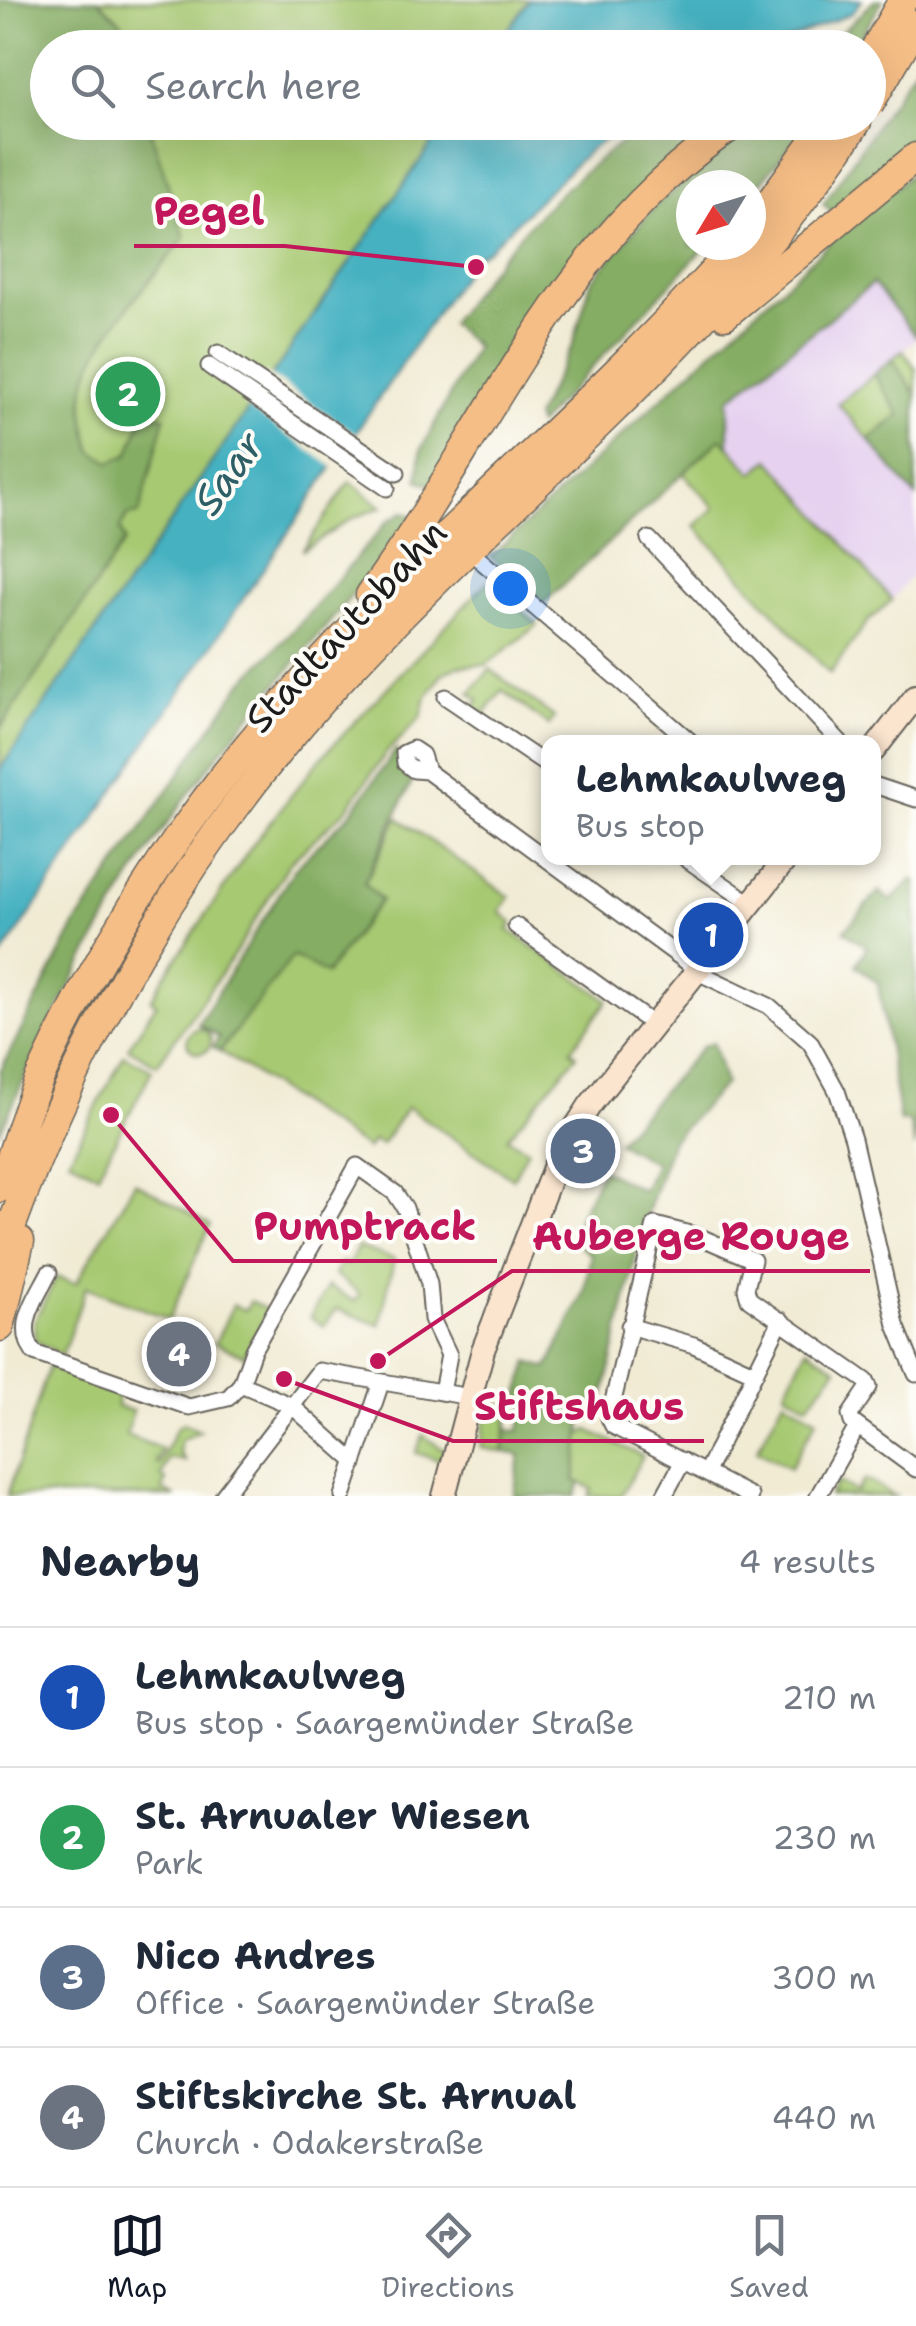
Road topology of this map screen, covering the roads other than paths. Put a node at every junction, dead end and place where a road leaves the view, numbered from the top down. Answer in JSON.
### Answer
{"nodes":[{"id":1,"x":903,"y":0,"type":"edge"},
{"id":2,"x":916,"y":24,"type":"edge"},
{"id":3,"x":885,"y":30,"type":"edge"},
{"id":4,"x":916,"y":38,"type":"edge"},
{"id":5,"x":886,"y":50,"type":"edge"},
{"id":6,"x":886,"y":76,"type":"edge"},
{"id":7,"x":715,"y":140,"type":"edge"},
{"id":8,"x":815,"y":140,"type":"edge"},
{"id":9,"x":845,"y":140,"type":"edge"},
{"id":10,"x":912,"y":160,"type":"edge"},
{"id":11,"x":766,"y":207,"type":"edge"},
{"id":12,"x":723,"y":260,"type":"edge"},
{"id":13,"x":650,"y":376,"type":"junction"},
{"id":14,"x":397,"y":473,"type":"dead end"},
{"id":15,"x":387,"y":488,"type":"dead end"},
{"id":16,"x":488,"y":515,"type":"junction"},
{"id":17,"x":649,"y":538,"type":"dead end"},
{"id":18,"x":430,"y":554,"type":"junction"},
{"id":19,"x":479,"y":559,"type":"dead end"},
{"id":20,"x":446,"y":697,"type":"dead end"},
{"id":21,"x":915,"y":699,"type":"edge"},
{"id":22,"x":683,"y":735,"type":"edge"},
{"id":23,"x":833,"y":735,"type":"edge"},
{"id":24,"x":881,"y":741,"type":"edge"},
{"id":25,"x":541,"y":761,"type":"edge"},
{"id":26,"x":427,"y":771,"type":"dead end"},
{"id":27,"x":881,"y":787,"type":"edge"},
{"id":28,"x":916,"y":798,"type":"edge"},
{"id":29,"x":541,"y":855,"type":"edge"},
{"id":30,"x":555,"y":865,"type":"edge"},
{"id":31,"x":695,"y":865,"type":"edge"},
{"id":32,"x":781,"y":865,"type":"edge"},
{"id":33,"x":750,"y":903,"type":"junction"},
{"id":34,"x":516,"y":926,"type":"dead end"},
{"id":35,"x":697,"y":970,"type":"junction"},
{"id":36,"x":654,"y":1025,"type":"junction"},
{"id":37,"x":25,"y":1113,"type":"junction"},
{"id":38,"x":48,"y":1143,"type":"junction"},
{"id":39,"x":0,"y":1152,"type":"edge"},
{"id":40,"x":0,"y":1188,"type":"edge"},
{"id":41,"x":0,"y":1259,"type":"edge"},
{"id":42,"x":50,"y":1273,"type":"dead end"},
{"id":43,"x":780,"y":1320,"type":"junction"},
{"id":44,"x":629,"y":1326,"type":"junction"},
{"id":45,"x":0,"y":1328,"type":"edge"},
{"id":46,"x":755,"y":1373,"type":"junction"},
{"id":47,"x":916,"y":1374,"type":"edge"},
{"id":48,"x":381,"y":1383,"type":"junction"},
{"id":49,"x":241,"y":1384,"type":"junction"},
{"id":50,"x":442,"y":1392,"type":"junction"},
{"id":51,"x":470,"y":1397,"type":"junction"},
{"id":52,"x":292,"y":1406,"type":"junction"},
{"id":53,"x":857,"y":1427,"type":"junction"},
{"id":54,"x":354,"y":1460,"type":"junction"},
{"id":55,"x":683,"y":1461,"type":"junction"},
{"id":56,"x":916,"y":1469,"type":"edge"},
{"id":57,"x":706,"y":1472,"type":"junction"},
{"id":58,"x":224,"y":1496,"type":"edge"},
{"id":59,"x":342,"y":1496,"type":"edge"},
{"id":60,"x":444,"y":1496,"type":"edge"},
{"id":61,"x":664,"y":1496,"type":"edge"},
{"id":62,"x":750,"y":1496,"type":"edge"},
{"id":63,"x":818,"y":1496,"type":"edge"}],
"edges":[{"from":1,"to":3,"type":"highway","bridge":true},
{"from":2,"to":6,"type":"highway","bridge":true},
{"from":4,"to":5,"type":"highway"},
{"from":7,"to":18,"type":"highway"},
{"from":8,"to":11,"type":"highway"},
{"from":9,"to":13,"type":"highway","name":"Stadtautobahn"},
{"from":10,"to":13,"type":"highway"},
{"from":12,"to":16,"type":"highway","name":"Stadtautobahn"},
{"from":13,"to":16,"type":"highway","name":"Stadtautobahn"},
{"from":14,"to":15,"type":"street"},
{"from":16,"to":18,"type":"highway","name":"Stadtautobahn"},
{"from":17,"to":23,"type":"street"},
{"from":18,"to":37,"type":"highway","name":"Stadtautobahn"},
{"from":18,"to":38,"type":"highway","name":"Stadtautobahn"},
{"from":19,"to":22,"type":"street"},
{"from":20,"to":25,"type":"street"},
{"from":21,"to":24,"type":"street"},
{"from":26,"to":29,"type":"street"},
{"from":27,"to":28,"type":"street"},
{"from":30,"to":35,"type":"street"},
{"from":31,"to":33,"type":"street"},
{"from":32,"to":33,"type":"street"},
{"from":33,"to":35,"type":"street"},
{"from":34,"to":36,"type":"street"},
{"from":35,"to":36,"type":"street"},
{"from":35,"to":47,"type":"street"},
{"from":36,"to":51,"type":"street"},
{"from":37,"to":39,"type":"highway"},
{"from":37,"to":40,"type":"highway","name":"Stadtautobahn"},
{"from":38,"to":41,"type":"highway","name":"Stadtautobahn"},
{"from":38,"to":45,"type":"highway"},
{"from":42,"to":49,"type":"street"},
{"from":43,"to":44,"type":"street"},
{"from":43,"to":46,"type":"street"},
{"from":43,"to":53,"type":"street"},
{"from":44,"to":46,"type":"street"},
{"from":44,"to":55,"type":"street"},
{"from":46,"to":57,"type":"street"},
{"from":48,"to":50,"type":"street"},
{"from":48,"to":52,"type":"street"},
{"from":48,"to":54,"type":"street"},
{"from":49,"to":50,"type":"street"},
{"from":49,"to":52,"type":"street"},
{"from":50,"to":51,"type":"street"},
{"from":51,"to":60,"type":"street"},
{"from":52,"to":54,"type":"street"},
{"from":52,"to":58,"type":"street"},
{"from":53,"to":56,"type":"street"},
{"from":53,"to":63,"type":"street"},
{"from":54,"to":59,"type":"street"},
{"from":55,"to":57,"type":"street"},
{"from":55,"to":61,"type":"street"},
{"from":57,"to":62,"type":"street"}]}
